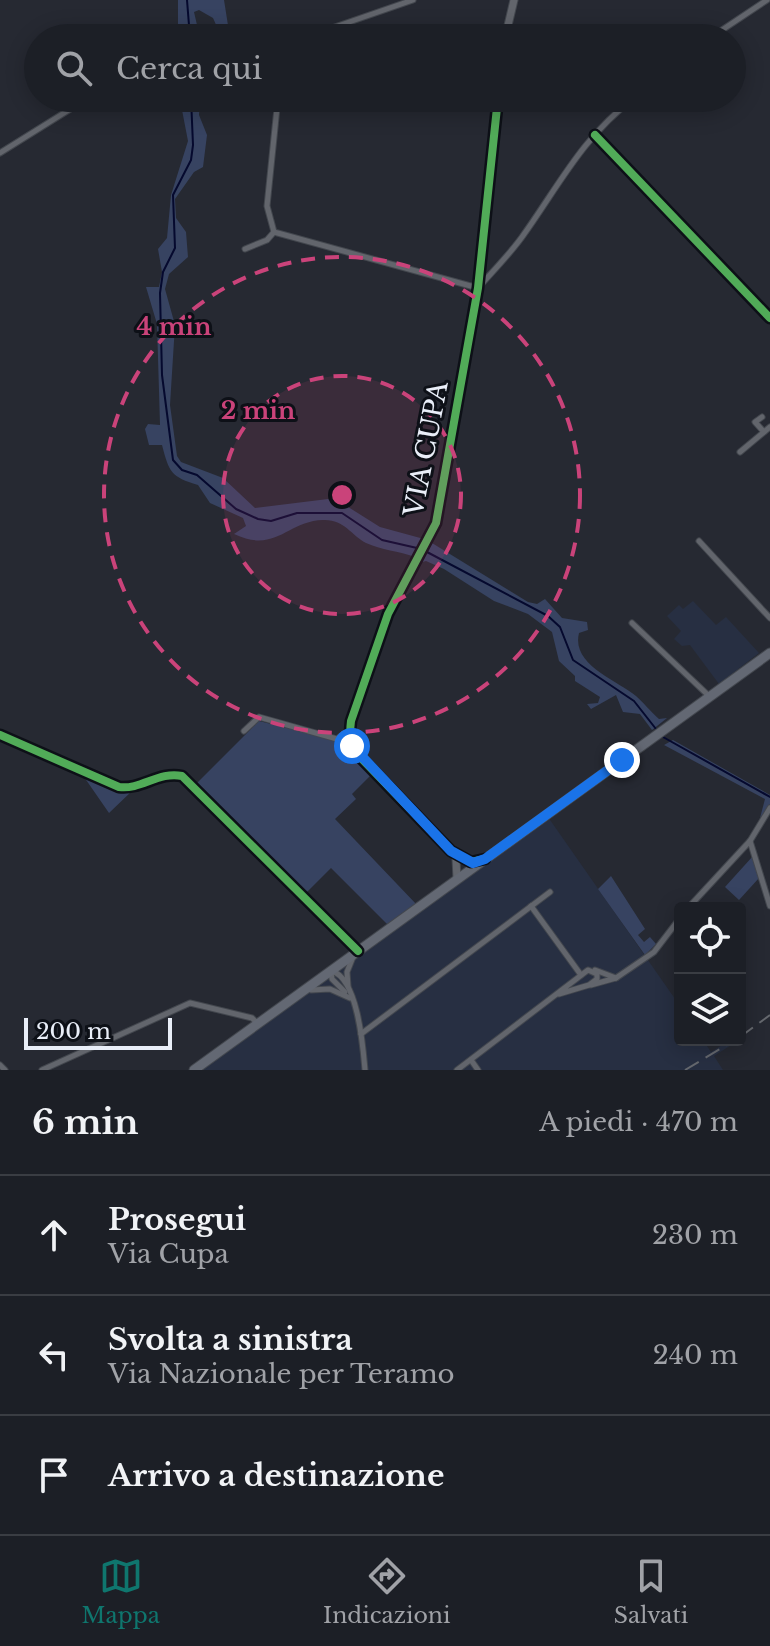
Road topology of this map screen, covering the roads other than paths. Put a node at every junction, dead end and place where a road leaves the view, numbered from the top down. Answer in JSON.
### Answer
{"nodes":[{"id":1,"x":413,"y":0,"type":"edge"},
{"id":2,"x":514,"y":0,"type":"edge"},
{"id":3,"x":767,"y":0,"type":"edge"},
{"id":4,"x":344,"y":24,"type":"edge"},
{"id":5,"x":508,"y":24,"type":"edge"},
{"id":6,"x":731,"y":24,"type":"edge"},
{"id":7,"x":66,"y":112,"type":"edge"},
{"id":8,"x":277,"y":112,"type":"edge"},
{"id":9,"x":497,"y":112,"type":"edge"},
{"id":10,"x":619,"y":112,"type":"edge"},
{"id":11,"x":595,"y":135,"type":"junction"},
{"id":12,"x":0,"y":153,"type":"edge"},
{"id":13,"x":274,"y":232,"type":"junction"},
{"id":14,"x":245,"y":249,"type":"dead end"},
{"id":15,"x":478,"y":288,"type":"junction"},
{"id":16,"x":770,"y":318,"type":"edge"},
{"id":17,"x":762,"y":417,"type":"dead end"},
{"id":18,"x":770,"y":427,"type":"edge"},
{"id":19,"x":764,"y":432,"type":"junction"},
{"id":20,"x":740,"y":452,"type":"dead end"},
{"id":21,"x":699,"y":541,"type":"dead end"},
{"id":22,"x":770,"y":618,"type":"edge"},
{"id":23,"x":632,"y":623,"type":"dead end"},
{"id":24,"x":770,"y":653,"type":"edge"},
{"id":25,"x":710,"y":696,"type":"junction"},
{"id":26,"x":350,"y":730,"type":"junction"},
{"id":27,"x":244,"y":731,"type":"dead end"},
{"id":28,"x":0,"y":735,"type":"edge"},
{"id":29,"x":770,"y":808,"type":"edge"},
{"id":30,"x":750,"y":841,"type":"junction"},
{"id":31,"x":459,"y":858,"type":"junction"},
{"id":32,"x":485,"y":859,"type":"junction"},
{"id":33,"x":470,"y":870,"type":"junction"},
{"id":34,"x":457,"y":879,"type":"junction"},
{"id":35,"x":550,"y":892,"type":"dead end"},
{"id":36,"x":694,"y":902,"type":"edge"},
{"id":37,"x":531,"y":906,"type":"junction"},
{"id":38,"x":770,"y":906,"type":"edge"},
{"id":39,"x":674,"y":926,"type":"edge"},
{"id":40,"x":357,"y":952,"type":"junction"},
{"id":41,"x":594,"y":970,"type":"junction"},
{"id":42,"x":331,"y":971,"type":"junction"},
{"id":43,"x":581,"y":975,"type":"junction"},
{"id":44,"x":616,"y":978,"type":"junction"},
{"id":45,"x":589,"y":985,"type":"junction"},
{"id":46,"x":300,"y":993,"type":"junction"},
{"id":47,"x":559,"y":994,"type":"junction"},
{"id":48,"x":351,"y":999,"type":"junction"},
{"id":49,"x":258,"y":1024,"type":"junction"},
{"id":50,"x":361,"y":1034,"type":"junction"},
{"id":51,"x":471,"y":1060,"type":"junction"},
{"id":52,"x":0,"y":1065,"type":"edge"},
{"id":53,"x":5,"y":1070,"type":"edge"},
{"id":54,"x":42,"y":1070,"type":"edge"},
{"id":55,"x":194,"y":1070,"type":"edge"},
{"id":56,"x":365,"y":1070,"type":"edge"},
{"id":57,"x":457,"y":1070,"type":"edge"},
{"id":58,"x":478,"y":1070,"type":"edge"}],
"edges":[{"from":1,"to":4,"type":"street"},
{"from":2,"to":5,"type":"street"},
{"from":3,"to":6,"type":"street"},
{"from":7,"to":12,"type":"street"},
{"from":8,"to":13,"type":"street"},
{"from":9,"to":15,"type":"street","name":"VIA CUPA"},
{"from":10,"to":11,"type":"street"},
{"from":11,"to":15,"type":"street"},
{"from":11,"to":16,"type":"street"},
{"from":13,"to":14,"type":"street"},
{"from":13,"to":15,"type":"street"},
{"from":15,"to":26,"type":"street","name":"VIA CUPA"},
{"from":17,"to":19,"type":"street"},
{"from":18,"to":19,"type":"street"},
{"from":19,"to":20,"type":"street"},
{"from":21,"to":22,"type":"street"},
{"from":23,"to":25,"type":"street"},
{"from":24,"to":25,"type":"main road"},
{"from":25,"to":32,"type":"main road"},
{"from":26,"to":27,"type":"street"},
{"from":26,"to":31,"type":"street"},
{"from":28,"to":40,"type":"street"},
{"from":29,"to":30,"type":"street"},
{"from":30,"to":36,"type":"street"},
{"from":30,"to":38,"type":"street"},
{"from":31,"to":32,"type":"street"},
{"from":31,"to":33,"type":"street"},
{"from":31,"to":34,"type":"street"},
{"from":32,"to":33,"type":"main road"},
{"from":33,"to":34,"type":"main road"},
{"from":34,"to":40,"type":"main road"},
{"from":35,"to":37,"type":"street"},
{"from":37,"to":43,"type":"street"},
{"from":37,"to":50,"type":"street"},
{"from":39,"to":44,"type":"street"},
{"from":40,"to":42,"type":"main road"},
{"from":40,"to":48,"type":"street"},
{"from":41,"to":43,"type":"street"},
{"from":41,"to":44,"type":"street"},
{"from":41,"to":45,"type":"street"},
{"from":42,"to":46,"type":"main road"},
{"from":42,"to":48,"type":"street"},
{"from":43,"to":47,"type":"street"},
{"from":44,"to":45,"type":"street"},
{"from":45,"to":47,"type":"street"},
{"from":46,"to":48,"type":"street"},
{"from":46,"to":49,"type":"main road"},
{"from":47,"to":51,"type":"street"},
{"from":48,"to":50,"type":"street"},
{"from":49,"to":54,"type":"street"},
{"from":49,"to":55,"type":"main road"},
{"from":50,"to":56,"type":"street"},
{"from":51,"to":57,"type":"street"},
{"from":51,"to":58,"type":"street"},
{"from":52,"to":53,"type":"street"}]}
